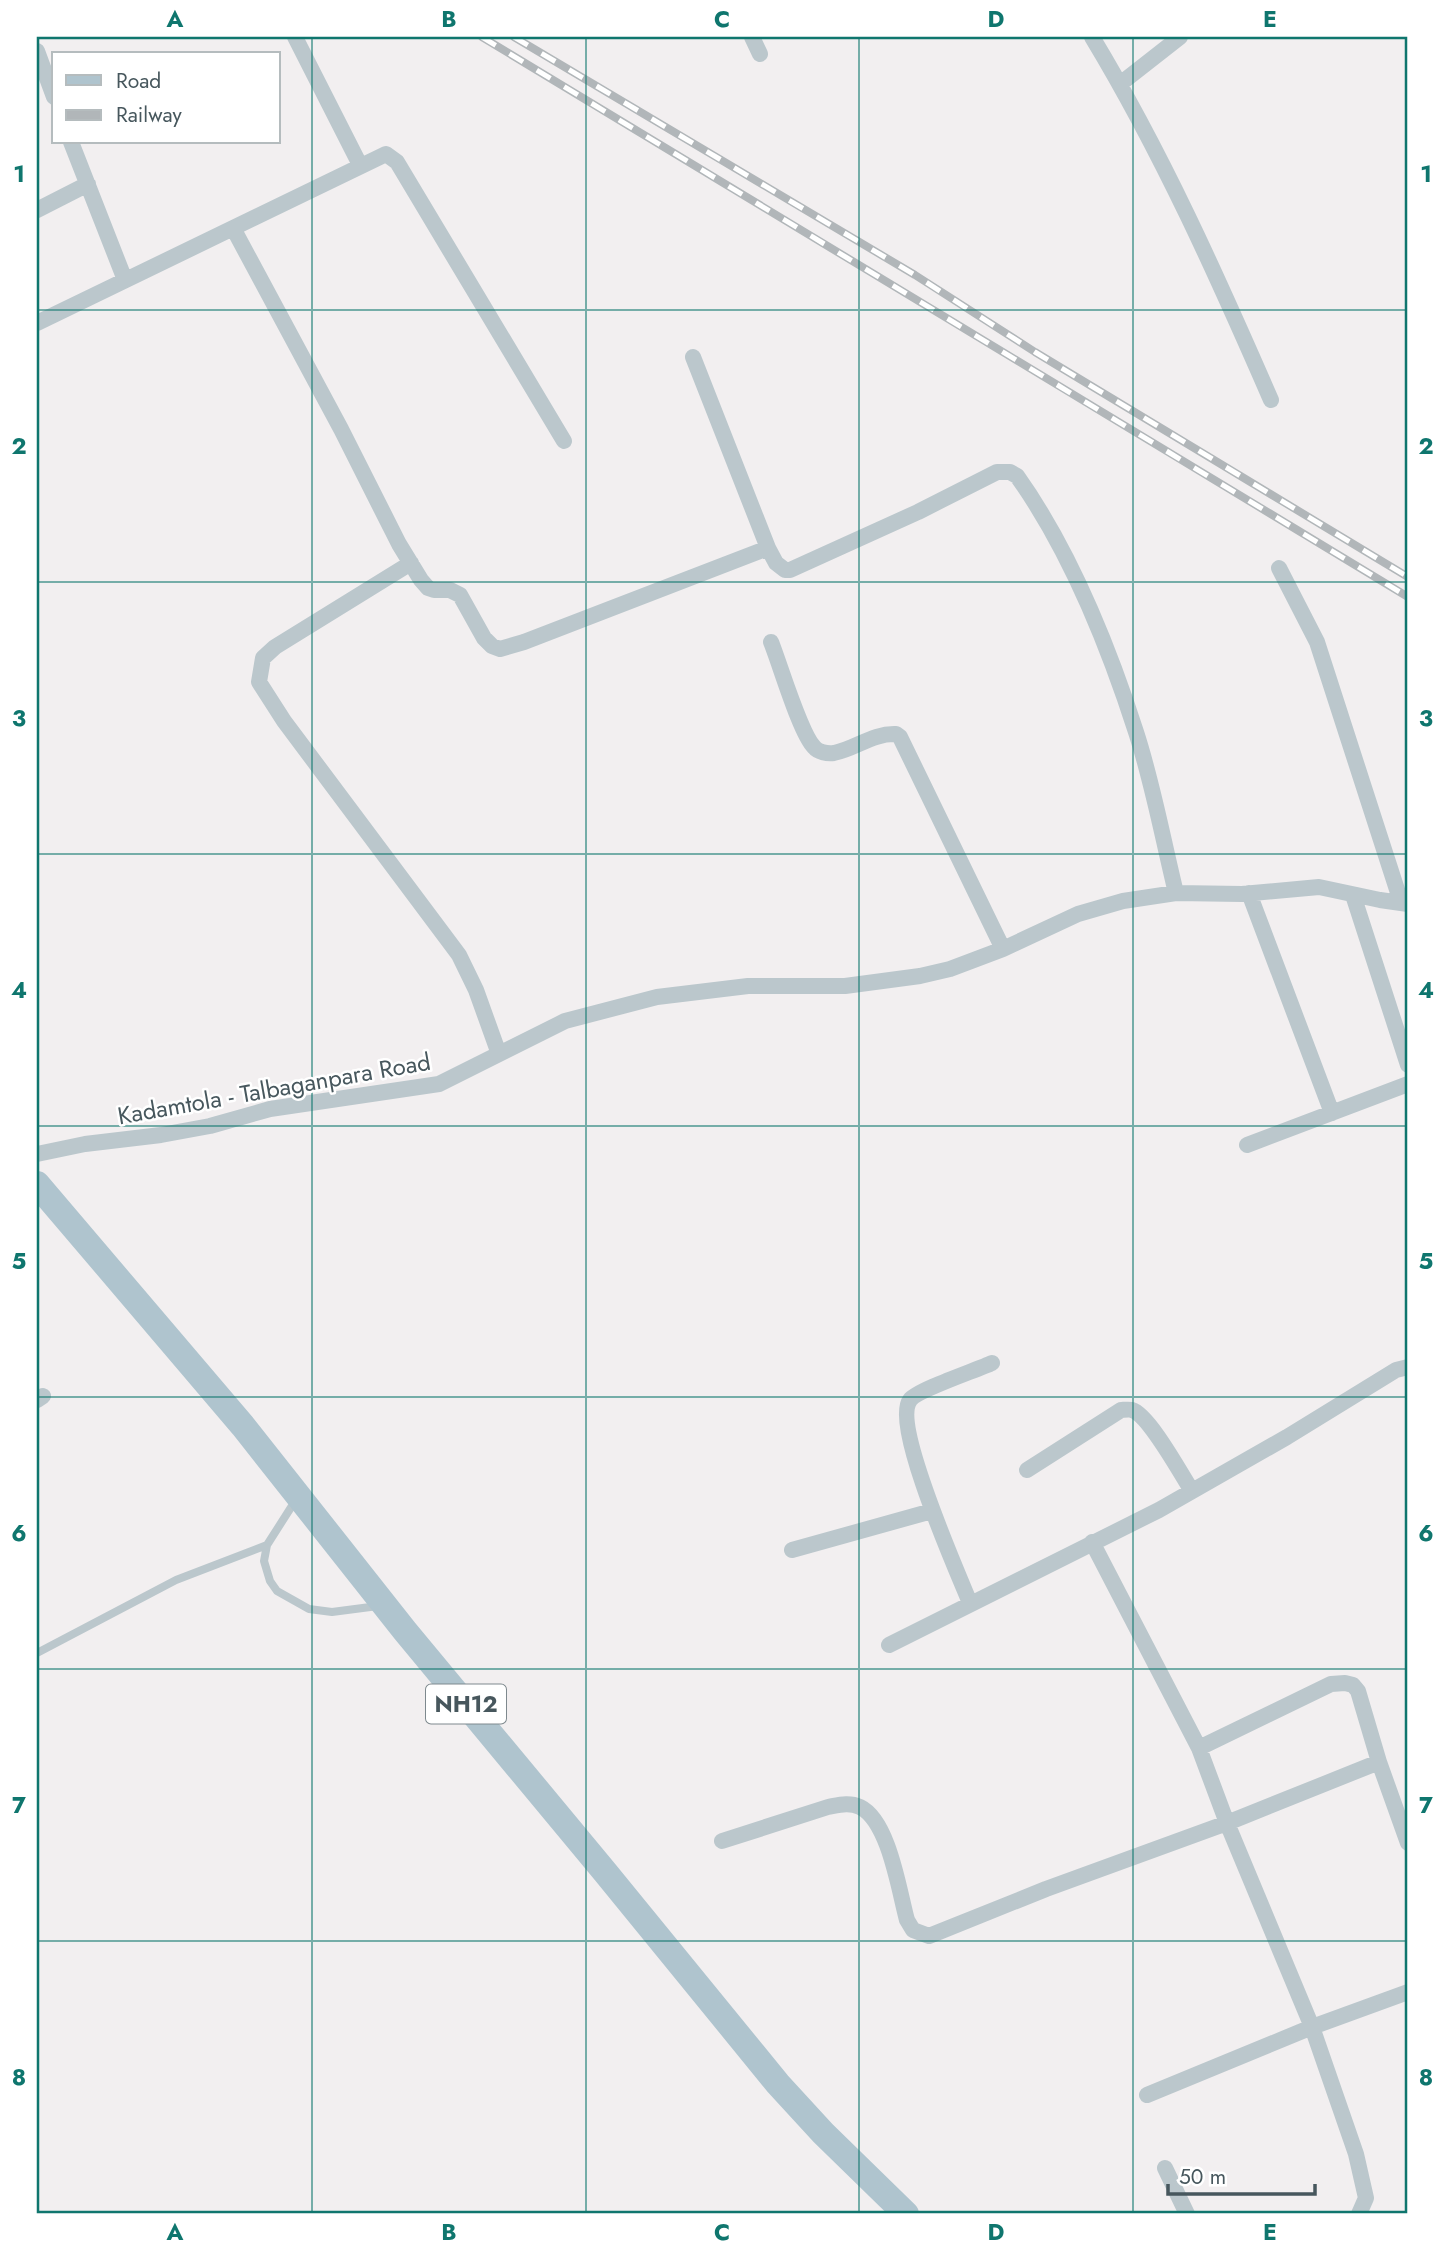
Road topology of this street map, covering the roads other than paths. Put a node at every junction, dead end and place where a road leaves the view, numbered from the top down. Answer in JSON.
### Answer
{"nodes":[{"id":1,"x":295,"y":37,"type":"edge"},
{"id":2,"x":752,"y":37,"type":"edge"},
{"id":3,"x":1092,"y":37,"type":"edge"},
{"id":4,"x":1180,"y":37,"type":"edge"},
{"id":5,"x":37,"y":51,"type":"edge"},
{"id":6,"x":760,"y":54,"type":"dead end"},
{"id":7,"x":1120,"y":85,"type":"junction"},
{"id":8,"x":47,"y":95,"type":"edge"},
{"id":9,"x":73,"y":144,"type":"edge"},
{"id":10,"x":360,"y":165,"type":"junction"},
{"id":11,"x":88,"y":184,"type":"junction"},
{"id":12,"x":37,"y":211,"type":"edge"},
{"id":13,"x":233,"y":228,"type":"junction"},
{"id":14,"x":125,"y":280,"type":"junction"},
{"id":15,"x":37,"y":323,"type":"edge"},
{"id":16,"x":693,"y":357,"type":"dead end"},
{"id":17,"x":1271,"y":400,"type":"dead end"},
{"id":18,"x":564,"y":441,"type":"dead end"},
{"id":19,"x":768,"y":548,"type":"junction"},
{"id":20,"x":411,"y":563,"type":"junction"},
{"id":21,"x":1279,"y":568,"type":"dead end"},
{"id":22,"x":771,"y":642,"type":"dead end"},
{"id":23,"x":1176,"y":893,"type":"junction"},
{"id":24,"x":1249,"y":893,"type":"junction"},
{"id":25,"x":1353,"y":895,"type":"junction"},
{"id":26,"x":1405,"y":903,"type":"edge"},
{"id":27,"x":1003,"y":949,"type":"junction"},
{"id":28,"x":499,"y":1054,"type":"junction"},
{"id":29,"x":1408,"y":1065,"type":"edge"},
{"id":30,"x":1408,"y":1084,"type":"edge"},
{"id":31,"x":1332,"y":1113,"type":"junction"},
{"id":32,"x":1247,"y":1145,"type":"dead end"},
{"id":33,"x":37,"y":1154,"type":"edge"},
{"id":34,"x":37,"y":1184,"type":"edge"},
{"id":35,"x":992,"y":1363,"type":"dead end"},
{"id":36,"x":1408,"y":1367,"type":"edge"},
{"id":37,"x":1027,"y":1470,"type":"dead end"},
{"id":38,"x":1192,"y":1491,"type":"junction"},
{"id":39,"x":299,"y":1495,"type":"junction"},
{"id":40,"x":932,"y":1511,"type":"junction"},
{"id":41,"x":1092,"y":1542,"type":"junction"},
{"id":42,"x":267,"y":1545,"type":"junction"},
{"id":43,"x":792,"y":1550,"type":"dead end"},
{"id":44,"x":970,"y":1603,"type":"junction"},
{"id":45,"x":384,"y":1605,"type":"junction"},
{"id":46,"x":889,"y":1645,"type":"dead end"},
{"id":47,"x":37,"y":1653,"type":"edge"},
{"id":48,"x":1199,"y":1748,"type":"junction"},
{"id":49,"x":1379,"y":1762,"type":"junction"},
{"id":50,"x":1227,"y":1823,"type":"junction"},
{"id":51,"x":722,"y":1841,"type":"dead end"},
{"id":52,"x":1408,"y":1843,"type":"edge"},
{"id":53,"x":1408,"y":1992,"type":"edge"},
{"id":54,"x":1312,"y":2027,"type":"junction"},
{"id":55,"x":1147,"y":2095,"type":"dead end"},
{"id":56,"x":1165,"y":2168,"type":"dead end"},
{"id":57,"x":906,"y":2214,"type":"edge"},
{"id":58,"x":1187,"y":2214,"type":"edge"},
{"id":59,"x":1359,"y":2214,"type":"edge"}],
"edges":[{"from":1,"to":10,"type":"street"},
{"from":2,"to":6,"type":"street"},
{"from":3,"to":7,"type":"street"},
{"from":4,"to":7,"type":"street"},
{"from":5,"to":8,"type":"street"},
{"from":7,"to":17,"type":"street"},
{"from":9,"to":11,"type":"street"},
{"from":10,"to":13,"type":"street"},
{"from":10,"to":18,"type":"street"},
{"from":11,"to":12,"type":"street"},
{"from":11,"to":14,"type":"street"},
{"from":13,"to":14,"type":"street"},
{"from":13,"to":20,"type":"street"},
{"from":14,"to":15,"type":"street"},
{"from":16,"to":19,"type":"street"},
{"from":19,"to":20,"type":"street"},
{"from":19,"to":23,"type":"street"},
{"from":20,"to":28,"type":"street"},
{"from":21,"to":26,"type":"street"},
{"from":22,"to":27,"type":"street"},
{"from":23,"to":24,"type":"street","name":"Kadamtola - Talbaganpara Road"},
{"from":23,"to":27,"type":"street","name":"Kadamtola - Talbaganpara Road"},
{"from":24,"to":25,"type":"street","name":"Kadamtola - Talbaganpara Road"},
{"from":24,"to":31,"type":"street"},
{"from":25,"to":26,"type":"street","name":"Kadamtola - Talbaganpara Road"},
{"from":25,"to":29,"type":"street"},
{"from":27,"to":28,"type":"street","name":"Kadamtola - Talbaganpara Road"},
{"from":28,"to":33,"type":"street","name":"Kadamtola - Talbaganpara Road"},
{"from":30,"to":31,"type":"street"},
{"from":31,"to":32,"type":"street"},
{"from":34,"to":39,"type":"main road","number":"NH12"},
{"from":35,"to":40,"type":"street"},
{"from":36,"to":38,"type":"street"},
{"from":37,"to":38,"type":"street"},
{"from":38,"to":41,"type":"street"},
{"from":39,"to":42,"type":"lane"},
{"from":39,"to":45,"type":"main road","number":"NH12"},
{"from":40,"to":43,"type":"street"},
{"from":40,"to":44,"type":"street"},
{"from":41,"to":44,"type":"street"},
{"from":41,"to":48,"type":"street"},
{"from":42,"to":45,"type":"lane"},
{"from":42,"to":47,"type":"lane"},
{"from":44,"to":46,"type":"street"},
{"from":45,"to":57,"type":"main road","number":"NH12"},
{"from":48,"to":49,"type":"street"},
{"from":48,"to":50,"type":"street"},
{"from":49,"to":50,"type":"street"},
{"from":49,"to":52,"type":"street"},
{"from":50,"to":51,"type":"street"},
{"from":50,"to":54,"type":"street"},
{"from":53,"to":54,"type":"street"},
{"from":54,"to":55,"type":"street"},
{"from":54,"to":59,"type":"street"},
{"from":56,"to":58,"type":"street"}]}
